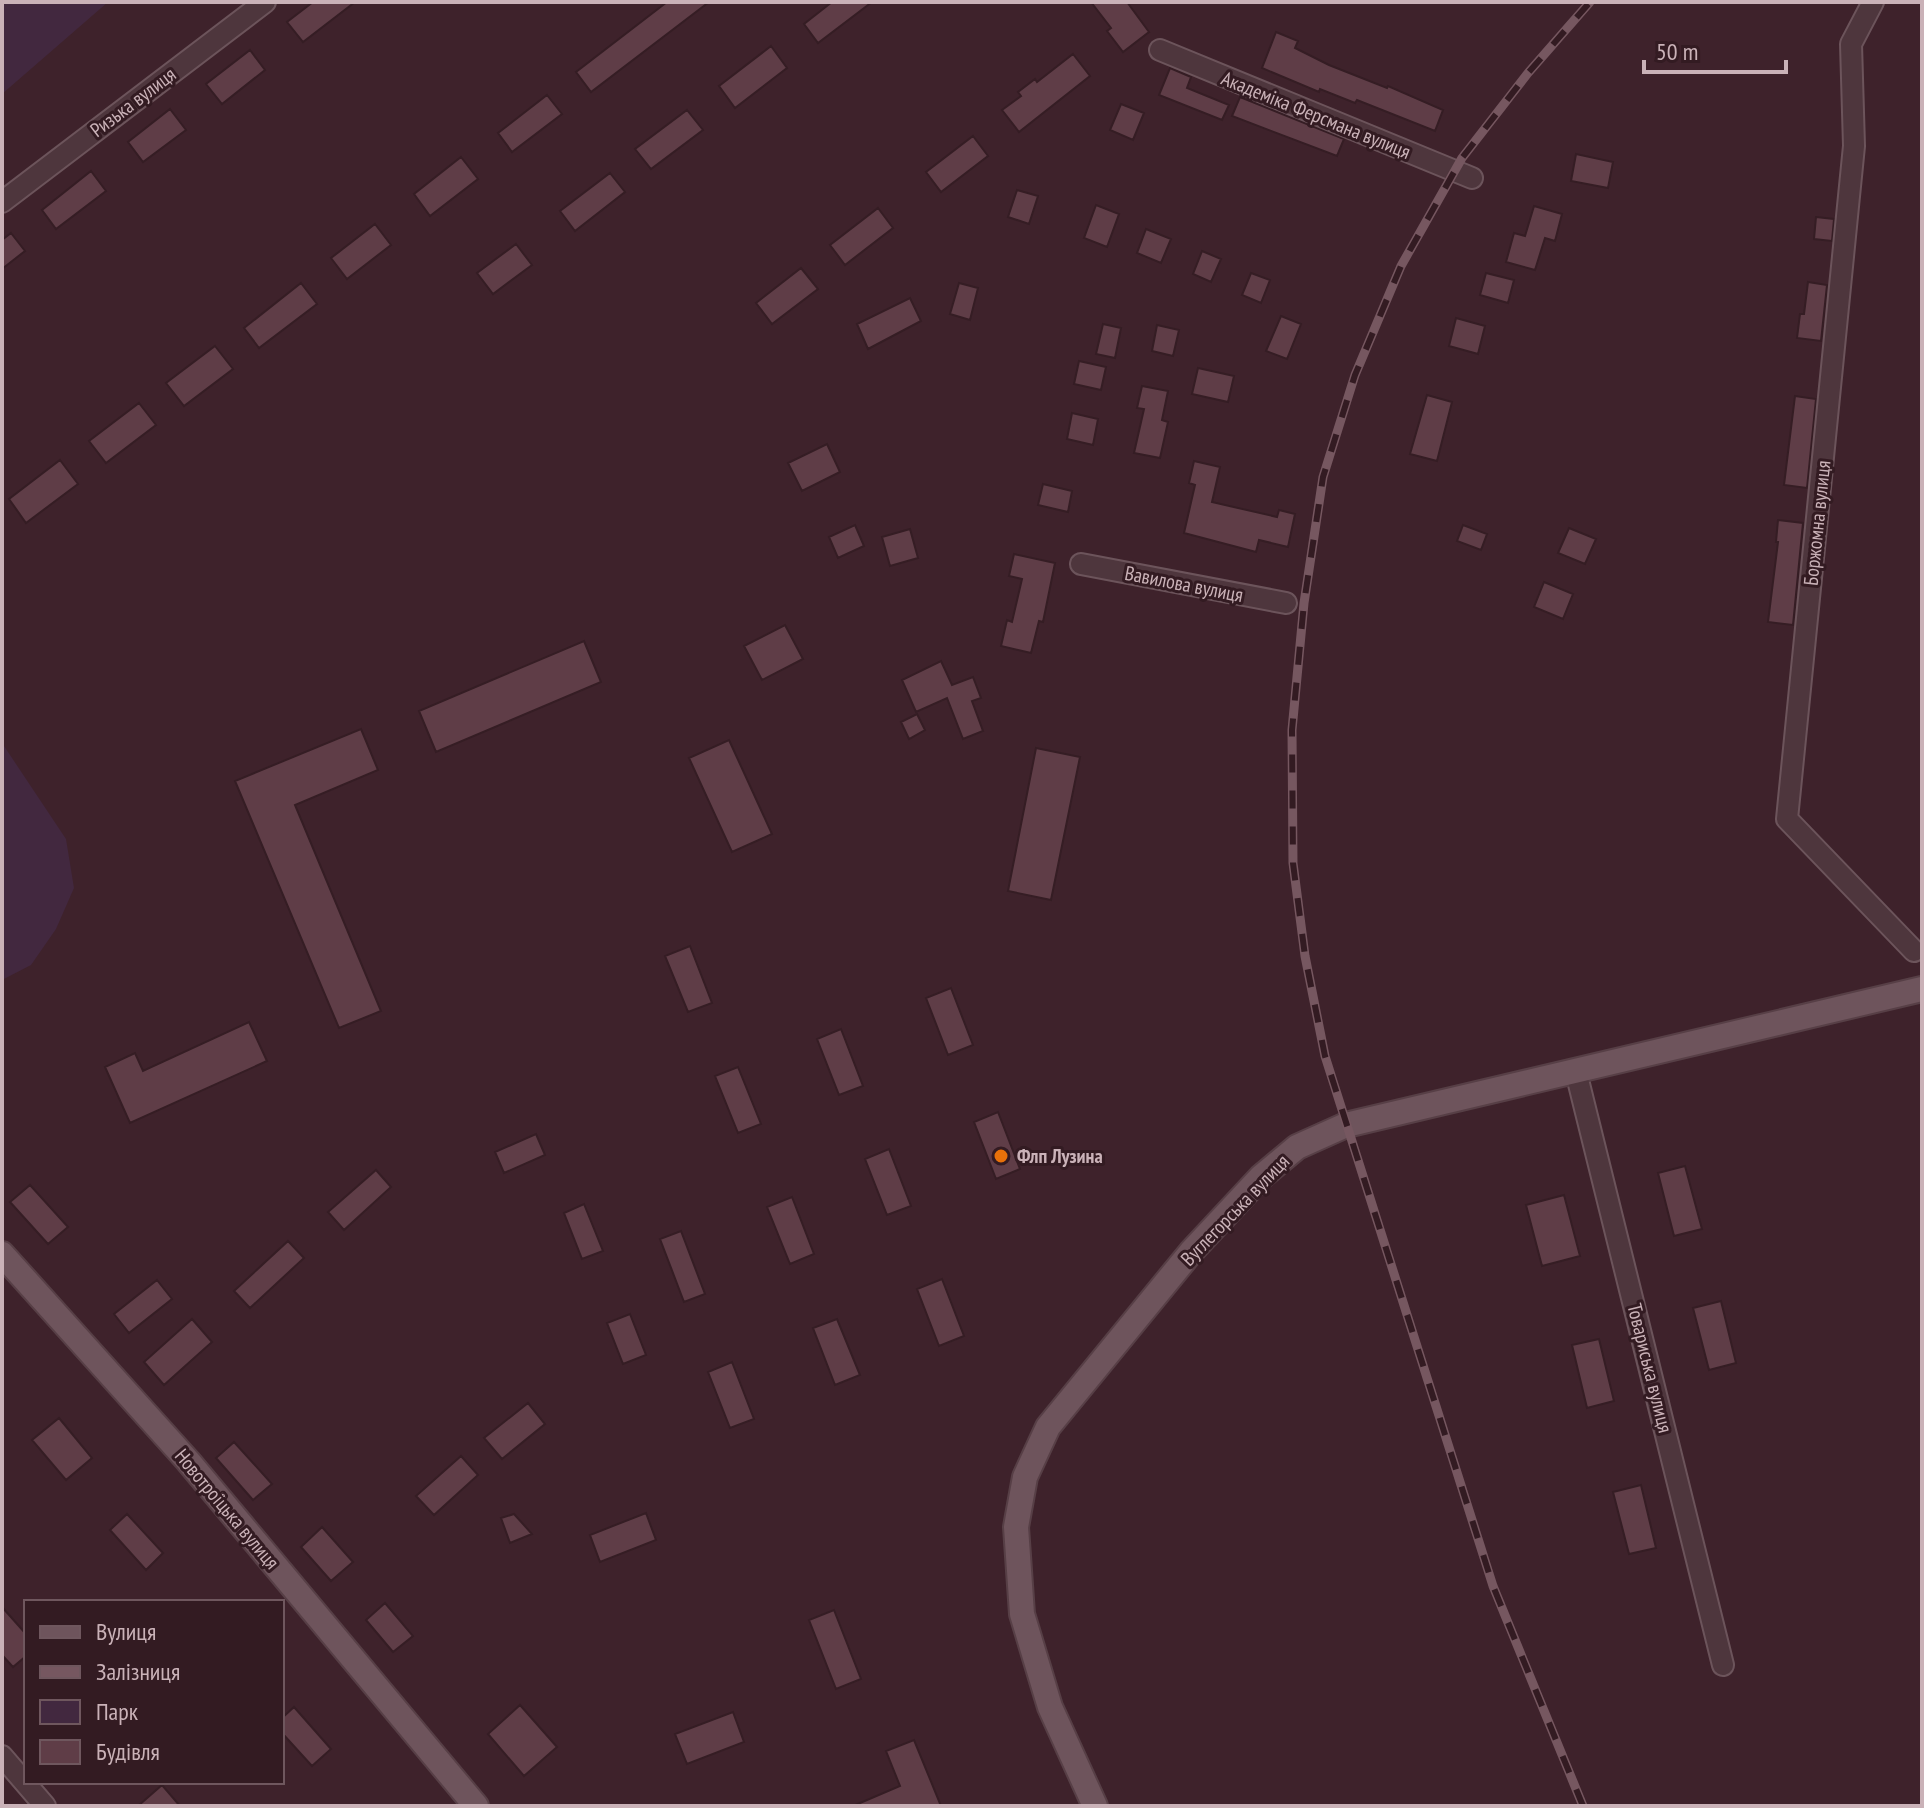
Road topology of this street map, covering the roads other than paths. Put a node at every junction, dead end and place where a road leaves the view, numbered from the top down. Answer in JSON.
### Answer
{"nodes":[{"id":1,"x":265,"y":2,"type":"edge"},
{"id":2,"x":1873,"y":2,"type":"edge"},
{"id":3,"x":1160,"y":50,"type":"dead end"},
{"id":4,"x":1472,"y":178,"type":"dead end"},
{"id":5,"x":2,"y":202,"type":"edge"},
{"id":6,"x":1081,"y":564,"type":"dead end"},
{"id":7,"x":1286,"y":603,"type":"dead end"},
{"id":8,"x":1914,"y":951,"type":"dead end"},
{"id":9,"x":1922,"y":989,"type":"edge"},
{"id":10,"x":1576,"y":1072,"type":"junction"},
{"id":11,"x":2,"y":1254,"type":"edge"},
{"id":12,"x":1723,"y":1665,"type":"dead end"},
{"id":13,"x":2,"y":1756,"type":"edge"},
{"id":14,"x":24,"y":1782,"type":"edge"},
{"id":15,"x":26,"y":1784,"type":"edge"},
{"id":16,"x":45,"y":1806,"type":"edge"},
{"id":17,"x":476,"y":1806,"type":"edge"},
{"id":18,"x":1095,"y":1806,"type":"edge"}],
"edges":[{"from":1,"to":5,"type":"street","name":"Ризька вулиця"},
{"from":2,"to":8,"type":"street","name":"Боржомна вулиця"},
{"from":3,"to":4,"type":"street","name":"Академіка Ферсмана вулиця"},
{"from":6,"to":7,"type":"street","name":"Вавилова вулиця"},
{"from":9,"to":10,"type":"main road","name":"Вуглегорська вулиця"},
{"from":10,"to":12,"type":"street","name":"Товариська вулиця"},
{"from":10,"to":18,"type":"main road","name":"Вуглегорська вулиця"},
{"from":11,"to":17,"type":"main road","name":"Новотроїцька вулиця"},
{"from":13,"to":14,"type":"street"},
{"from":15,"to":16,"type":"street"}]}
